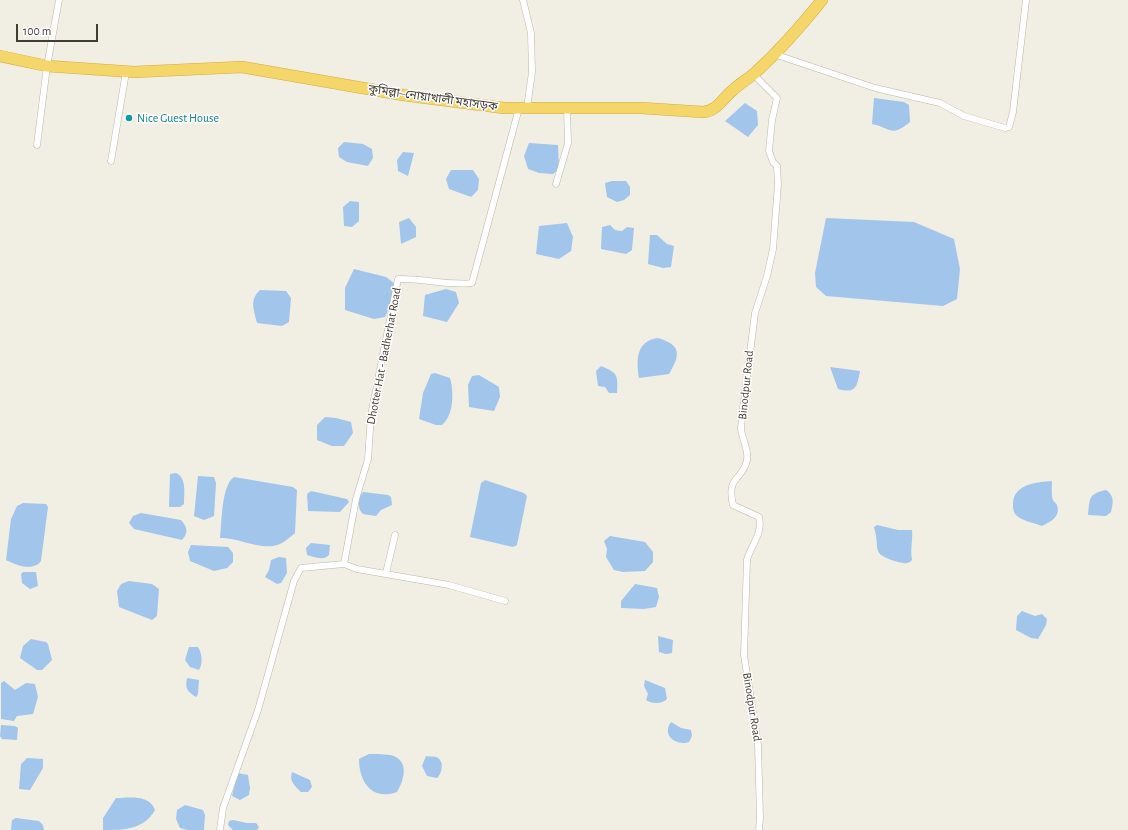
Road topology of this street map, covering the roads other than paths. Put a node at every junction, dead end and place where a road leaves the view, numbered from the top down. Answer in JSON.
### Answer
{"nodes":[{"id":1,"x":59,"y":0,"type":"edge"},
{"id":2,"x":523,"y":0,"type":"edge"},
{"id":3,"x":822,"y":0,"type":"edge"},
{"id":4,"x":1026,"y":0,"type":"edge"},
{"id":5,"x":774,"y":54,"type":"junction"},
{"id":6,"x":0,"y":56,"type":"edge"},
{"id":7,"x":47,"y":66,"type":"junction"},
{"id":8,"x":126,"y":72,"type":"junction"},
{"id":9,"x":752,"y":74,"type":"junction"},
{"id":10,"x":523,"y":108,"type":"junction"},
{"id":11,"x":567,"y":108,"type":"junction"},
{"id":12,"x":37,"y":145,"type":"dead end"},
{"id":13,"x":111,"y":161,"type":"dead end"},
{"id":14,"x":556,"y":184,"type":"dead end"},
{"id":15,"x":395,"y":535,"type":"dead end"},
{"id":16,"x":344,"y":564,"type":"junction"},
{"id":17,"x":386,"y":573,"type":"junction"},
{"id":18,"x":505,"y":601,"type":"dead end"},
{"id":19,"x":220,"y":830,"type":"edge"},
{"id":20,"x":759,"y":830,"type":"edge"}],
"edges":[{"from":1,"to":7,"type":"street"},
{"from":2,"to":10,"type":"street"},
{"from":3,"to":5,"type":"highway","name":"কুমিল্লা–নোয়াখালী মহাসড়ক"},
{"from":4,"to":5,"type":"street"},
{"from":5,"to":9,"type":"highway","name":"কুমিল্লা–নোয়াখালী মহাসড়ক"},
{"from":6,"to":7,"type":"highway","name":"কুমিল্লা–নোয়াখালী মহাসড়ক"},
{"from":7,"to":8,"type":"highway","name":"কুমিল্লা–নোয়াখালী মহাসড়ক"},
{"from":7,"to":12,"type":"street"},
{"from":8,"to":10,"type":"highway","name":"কুমিল্লা–নোয়াখালী মহাসড়ক"},
{"from":8,"to":13,"type":"street"},
{"from":9,"to":11,"type":"highway","name":"কুমিল্লা–নোয়াখালী মহাসড়ক"},
{"from":9,"to":20,"type":"street","name":"Binodpur Road"},
{"from":10,"to":11,"type":"highway","name":"কুমিল্লা–নোয়াখালী মহাসড়ক"},
{"from":10,"to":16,"type":"street","name":"Dhotter Hat - Badherhat Road"},
{"from":11,"to":14,"type":"street"},
{"from":15,"to":17,"type":"street"},
{"from":16,"to":17,"type":"street"},
{"from":16,"to":19,"type":"street"},
{"from":17,"to":18,"type":"street"}]}
